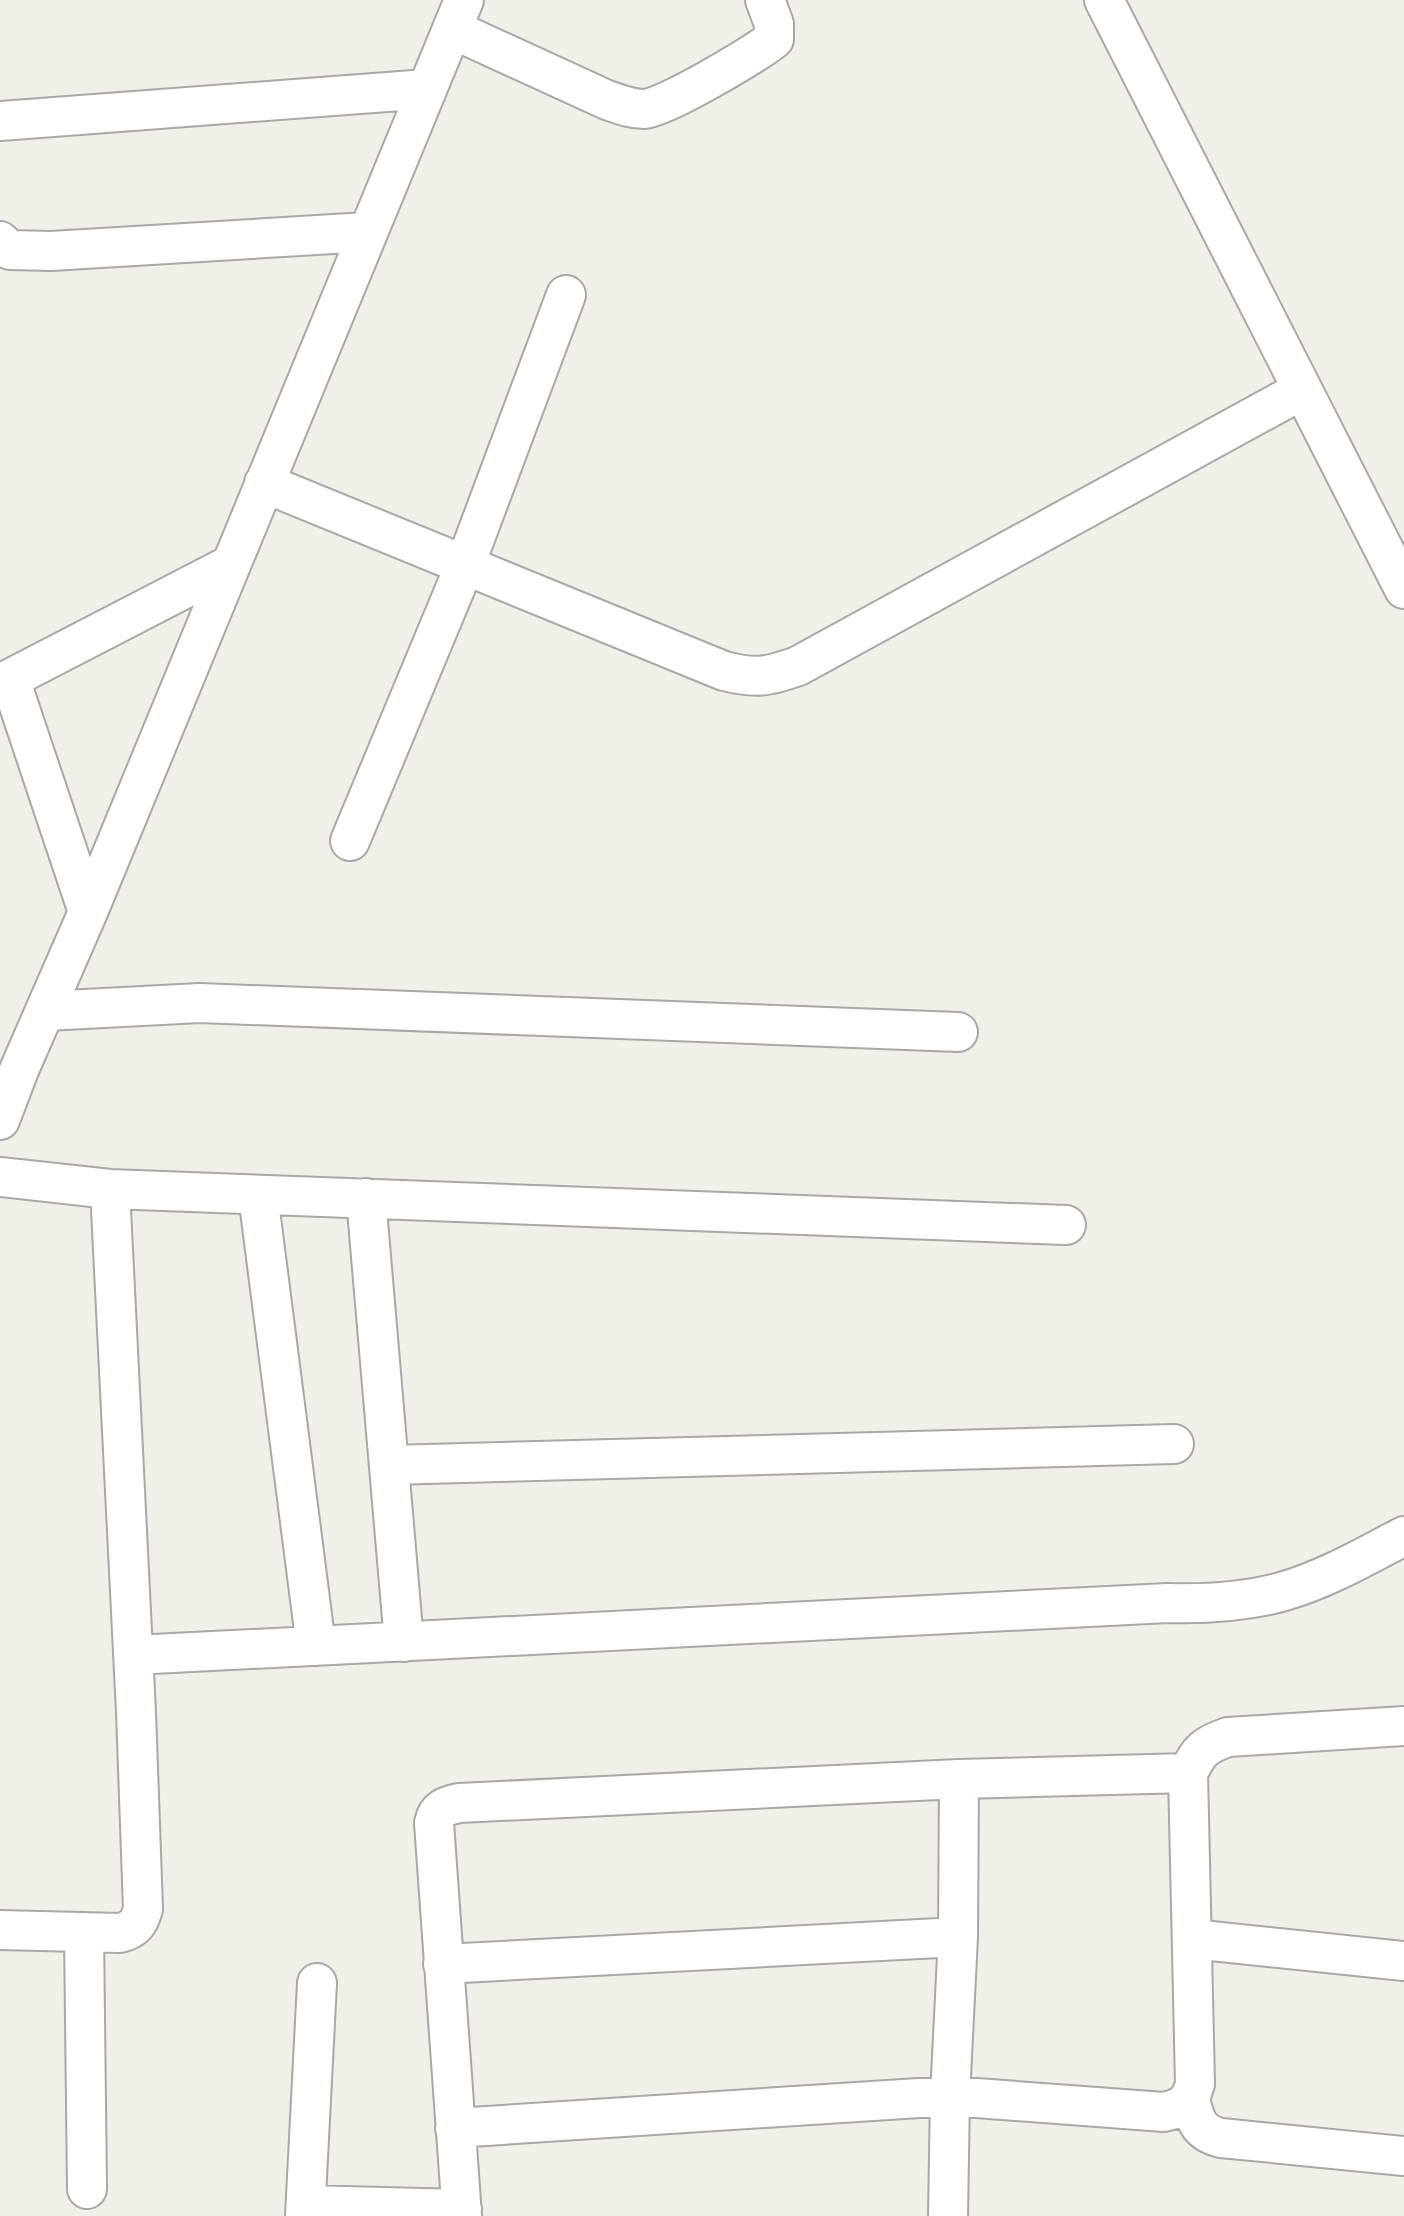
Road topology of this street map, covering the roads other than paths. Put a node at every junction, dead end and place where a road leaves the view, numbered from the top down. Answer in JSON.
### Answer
{"nodes":[{"id":1,"x":765,"y":0,"type":"edge"},
{"id":2,"x":1104,"y":0,"type":"edge"},
{"id":3,"x":458,"y":15,"type":"edge"},
{"id":4,"x":427,"y":89,"type":"junction"},
{"id":5,"x":0,"y":121,"type":"edge"},
{"id":6,"x":367,"y":232,"type":"junction"},
{"id":7,"x":0,"y":241,"type":"edge"},
{"id":8,"x":566,"y":295,"type":"dead end"},
{"id":9,"x":1302,"y":390,"type":"junction"},
{"id":10,"x":264,"y":483,"type":"junction"},
{"id":11,"x":230,"y":565,"type":"junction"},
{"id":12,"x":465,"y":565,"type":"junction"},
{"id":13,"x":1404,"y":589,"type":"edge"},
{"id":14,"x":5,"y":681,"type":"edge"},
{"id":15,"x":350,"y":841,"type":"dead end"},
{"id":16,"x":88,"y":912,"type":"junction"},
{"id":17,"x":46,"y":1011,"type":"junction"},
{"id":18,"x":958,"y":1031,"type":"dead end"},
{"id":19,"x":0,"y":1120,"type":"edge"},
{"id":20,"x":0,"y":1177,"type":"edge"},
{"id":21,"x":110,"y":1189,"type":"junction"},
{"id":22,"x":258,"y":1195,"type":"junction"},
{"id":23,"x":366,"y":1198,"type":"junction"},
{"id":24,"x":1066,"y":1225,"type":"dead end"},
{"id":25,"x":1174,"y":1444,"type":"dead end"},
{"id":26,"x":389,"y":1465,"type":"junction"},
{"id":27,"x":1404,"y":1536,"type":"edge"},
{"id":28,"x":404,"y":1642,"type":"junction"},
{"id":29,"x":316,"y":1646,"type":"junction"},
{"id":30,"x":133,"y":1655,"type":"junction"},
{"id":31,"x":1404,"y":1726,"type":"edge"},
{"id":32,"x":1188,"y":1773,"type":"junction"},
{"id":33,"x":959,"y":1779,"type":"junction"},
{"id":34,"x":0,"y":1930,"type":"edge"},
{"id":35,"x":84,"y":1932,"type":"junction"},
{"id":36,"x":958,"y":1937,"type":"junction"},
{"id":37,"x":1192,"y":1939,"type":"junction"},
{"id":38,"x":1404,"y":1961,"type":"edge"},
{"id":39,"x":443,"y":1964,"type":"junction"},
{"id":40,"x":317,"y":1983,"type":"dead end"},
{"id":41,"x":950,"y":2096,"type":"junction"},
{"id":42,"x":1190,"y":2100,"type":"junction"},
{"id":43,"x":455,"y":2128,"type":"junction"},
{"id":44,"x":1404,"y":2156,"type":"edge"},
{"id":45,"x":87,"y":2189,"type":"dead end"},
{"id":46,"x":305,"y":2211,"type":"edge"},
{"id":47,"x":407,"y":2212,"type":"edge"},
{"id":48,"x":462,"y":2213,"type":"edge"},
{"id":49,"x":948,"y":2216,"type":"edge"}],
"edges":[{"from":1,"to":3,"type":"street"},
{"from":2,"to":9,"type":"street"},
{"from":3,"to":4,"type":"street"},
{"from":4,"to":5,"type":"street"},
{"from":4,"to":6,"type":"street"},
{"from":6,"to":7,"type":"street"},
{"from":6,"to":10,"type":"street"},
{"from":8,"to":12,"type":"street"},
{"from":9,"to":12,"type":"street"},
{"from":9,"to":13,"type":"street"},
{"from":10,"to":11,"type":"street"},
{"from":10,"to":12,"type":"street"},
{"from":11,"to":14,"type":"street"},
{"from":11,"to":16,"type":"street"},
{"from":12,"to":15,"type":"street"},
{"from":14,"to":16,"type":"street"},
{"from":16,"to":17,"type":"street"},
{"from":17,"to":18,"type":"street"},
{"from":17,"to":19,"type":"street"},
{"from":20,"to":21,"type":"street"},
{"from":21,"to":22,"type":"street"},
{"from":21,"to":30,"type":"street"},
{"from":22,"to":23,"type":"street"},
{"from":22,"to":29,"type":"street"},
{"from":23,"to":24,"type":"street"},
{"from":23,"to":26,"type":"street"},
{"from":25,"to":26,"type":"street"},
{"from":26,"to":28,"type":"street"},
{"from":27,"to":28,"type":"street"},
{"from":28,"to":29,"type":"street"},
{"from":29,"to":30,"type":"street"},
{"from":30,"to":35,"type":"street"},
{"from":31,"to":32,"type":"street"},
{"from":32,"to":33,"type":"street"},
{"from":32,"to":37,"type":"street"},
{"from":33,"to":36,"type":"street"},
{"from":33,"to":39,"type":"street"},
{"from":34,"to":35,"type":"street"},
{"from":35,"to":45,"type":"street"},
{"from":36,"to":39,"type":"street"},
{"from":36,"to":41,"type":"street"},
{"from":37,"to":38,"type":"street"},
{"from":37,"to":42,"type":"street"},
{"from":39,"to":43,"type":"street"},
{"from":40,"to":46,"type":"street"},
{"from":41,"to":42,"type":"street"},
{"from":41,"to":43,"type":"street"},
{"from":41,"to":49,"type":"street"},
{"from":42,"to":44,"type":"street"},
{"from":43,"to":48,"type":"street"},
{"from":46,"to":47,"type":"street"},
{"from":47,"to":48,"type":"street"}]}
